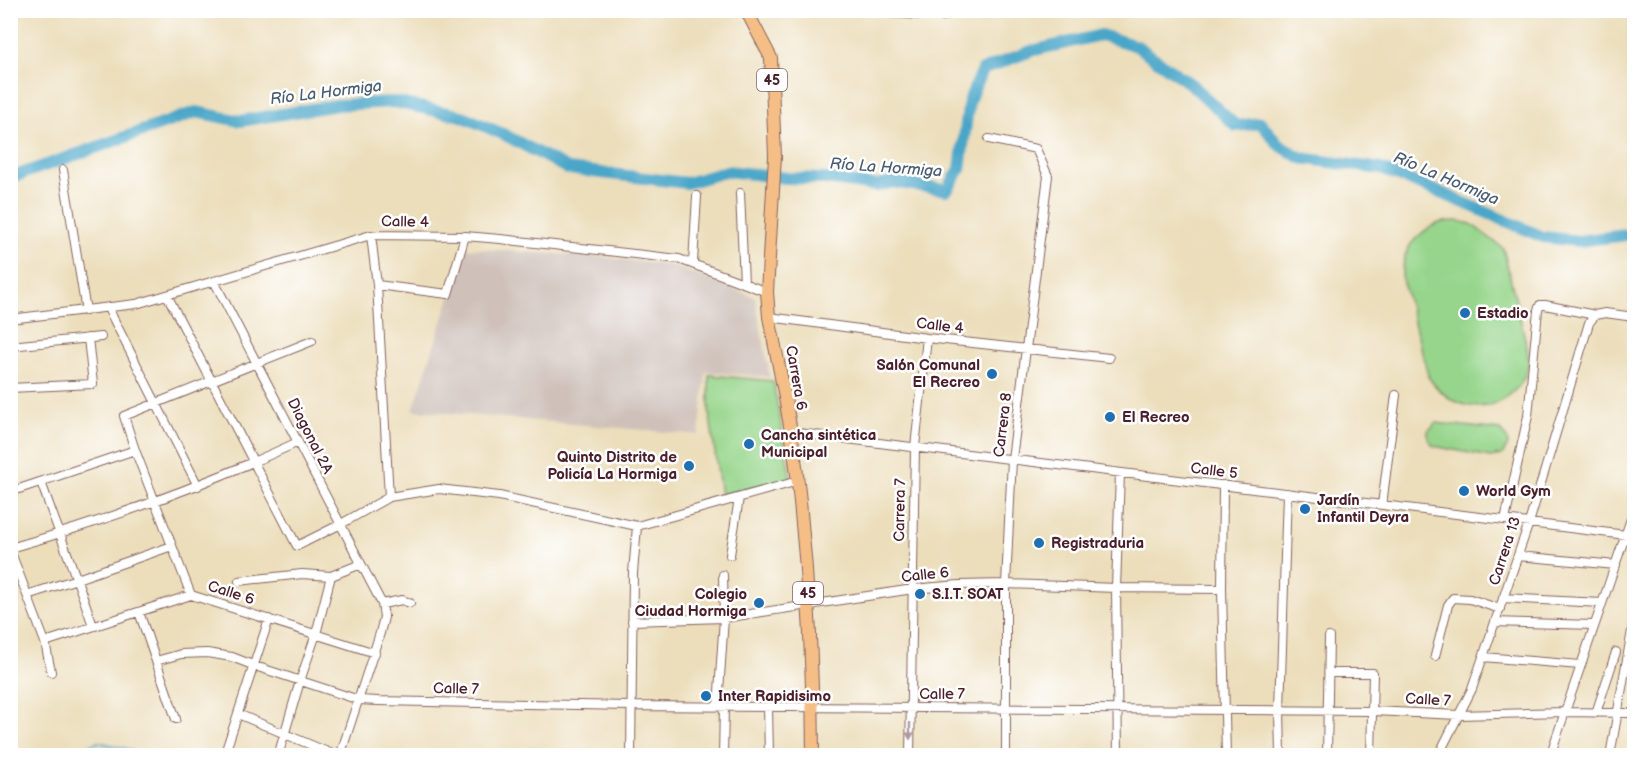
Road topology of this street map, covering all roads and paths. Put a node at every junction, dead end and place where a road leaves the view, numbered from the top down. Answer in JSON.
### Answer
{"nodes":[{"id":1,"x":746,"y":10,"type":"edge"},
{"id":2,"x":878,"y":10,"type":"edge"},
{"id":3,"x":961,"y":10,"type":"edge"},
{"id":4,"x":907,"y":12,"type":"edge"},
{"id":5,"x":989,"y":139,"type":"dead end"},
{"id":6,"x":63,"y":170,"type":"dead end"},
{"id":7,"x":740,"y":193,"type":"dead end"},
{"id":8,"x":697,"y":196,"type":"dead end"},
{"id":9,"x":371,"y":235,"type":"junction"},
{"id":10,"x":465,"y":236,"type":"junction"},
{"id":11,"x":693,"y":263,"type":"junction"},
{"id":12,"x":214,"y":280,"type":"junction"},
{"id":13,"x":744,"y":283,"type":"junction"},
{"id":14,"x":377,"y":285,"type":"junction"},
{"id":15,"x":767,"y":291,"type":"junction"},
{"id":16,"x":167,"y":295,"type":"junction"},
{"id":17,"x":108,"y":308,"type":"junction"},
{"id":18,"x":86,"y":311,"type":"junction"},
{"id":19,"x":1595,"y":315,"type":"junction"},
{"id":20,"x":769,"y":317,"type":"junction"},
{"id":21,"x":1635,"y":317,"type":"edge"},
{"id":22,"x":10,"y":319,"type":"edge"},
{"id":23,"x":101,"y":337,"type":"dead end"},
{"id":24,"x":88,"y":338,"type":"junction"},
{"id":25,"x":927,"y":338,"type":"junction"},
{"id":26,"x":312,"y":341,"type":"dead end"},
{"id":27,"x":10,"y":346,"type":"edge"},
{"id":28,"x":1026,"y":349,"type":"junction"},
{"id":29,"x":1109,"y":358,"type":"dead end"},
{"id":30,"x":257,"y":363,"type":"junction"},
{"id":31,"x":212,"y":381,"type":"junction"},
{"id":32,"x":10,"y":388,"type":"edge"},
{"id":33,"x":1396,"y":395,"type":"dead end"},
{"id":34,"x":156,"y":404,"type":"junction"},
{"id":35,"x":790,"y":432,"type":"junction"},
{"id":36,"x":298,"y":442,"type":"junction"},
{"id":37,"x":915,"y":447,"type":"junction"},
{"id":38,"x":135,"y":450,"type":"junction"},
{"id":39,"x":1012,"y":459,"type":"junction"},
{"id":40,"x":254,"y":462,"type":"junction"},
{"id":41,"x":1120,"y":473,"type":"junction"},
{"id":42,"x":798,"y":481,"type":"junction"},
{"id":43,"x":41,"y":482,"type":"junction"},
{"id":44,"x":1223,"y":485,"type":"junction"},
{"id":45,"x":198,"y":486,"type":"junction"},
{"id":46,"x":10,"y":492,"type":"edge"},
{"id":47,"x":1287,"y":493,"type":"junction"},
{"id":48,"x":389,"y":497,"type":"junction"},
{"id":49,"x":739,"y":498,"type":"junction"},
{"id":50,"x":156,"y":502,"type":"junction"},
{"id":51,"x":1382,"y":505,"type":"junction"},
{"id":52,"x":1635,"y":510,"type":"edge"},
{"id":53,"x":1505,"y":520,"type":"junction"},
{"id":54,"x":1529,"y":523,"type":"junction"},
{"id":55,"x":341,"y":524,"type":"junction"},
{"id":56,"x":637,"y":525,"type":"junction"},
{"id":57,"x":59,"y":534,"type":"junction"},
{"id":58,"x":1630,"y":535,"type":"edge"},
{"id":59,"x":172,"y":546,"type":"junction"},
{"id":60,"x":10,"y":549,"type":"edge"},
{"id":61,"x":730,"y":555,"type":"dead end"},
{"id":62,"x":1518,"y":556,"type":"junction"},
{"id":63,"x":361,"y":564,"type":"junction"},
{"id":64,"x":1616,"y":565,"type":"junction"},
{"id":65,"x":723,"y":575,"type":"dead end"},
{"id":66,"x":331,"y":576,"type":"junction"},
{"id":67,"x":77,"y":579,"type":"junction"},
{"id":68,"x":239,"y":581,"type":"dead end"},
{"id":69,"x":1006,"y":584,"type":"junction"},
{"id":70,"x":1116,"y":588,"type":"junction"},
{"id":71,"x":913,"y":589,"type":"junction"},
{"id":72,"x":1222,"y":589,"type":"junction"},
{"id":73,"x":27,"y":595,"type":"junction"},
{"id":74,"x":191,"y":595,"type":"junction"},
{"id":75,"x":1503,"y":598,"type":"junction"},
{"id":76,"x":410,"y":603,"type":"dead end"},
{"id":77,"x":1602,"y":603,"type":"junction"},
{"id":78,"x":382,"y":604,"type":"junction"},
{"id":79,"x":809,"y":606,"type":"junction"},
{"id":80,"x":1500,"y":609,"type":"junction"},
{"id":81,"x":139,"y":612,"type":"junction"},
{"id":82,"x":724,"y":618,"type":"junction"},
{"id":83,"x":1634,"y":619,"type":"edge"},
{"id":84,"x":269,"y":620,"type":"junction"},
{"id":85,"x":632,"y":621,"type":"junction"},
{"id":86,"x":1495,"y":622,"type":"junction"},
{"id":87,"x":1594,"y":625,"type":"junction"},
{"id":88,"x":93,"y":626,"type":"junction"},
{"id":89,"x":316,"y":634,"type":"junction"},
{"id":90,"x":1329,"y":637,"type":"dead end"},
{"id":91,"x":45,"y":642,"type":"junction"},
{"id":92,"x":1616,"y":652,"type":"dead end"},
{"id":93,"x":375,"y":653,"type":"junction"},
{"id":94,"x":1435,"y":656,"type":"dead end"},
{"id":95,"x":1483,"y":657,"type":"junction"},
{"id":96,"x":156,"y":661,"type":"junction"},
{"id":97,"x":1580,"y":665,"type":"junction"},
{"id":98,"x":255,"y":666,"type":"junction"},
{"id":99,"x":51,"y":672,"type":"dead end"},
{"id":100,"x":1329,"y":673,"type":"junction"},
{"id":101,"x":300,"y":681,"type":"junction"},
{"id":102,"x":359,"y":700,"type":"junction"},
{"id":103,"x":632,"y":706,"type":"junction"},
{"id":104,"x":721,"y":706,"type":"junction"},
{"id":105,"x":768,"y":707,"type":"junction"},
{"id":106,"x":813,"y":707,"type":"junction"},
{"id":107,"x":910,"y":707,"type":"junction"},
{"id":108,"x":1006,"y":708,"type":"junction"},
{"id":109,"x":1118,"y":709,"type":"junction"},
{"id":110,"x":1226,"y":710,"type":"junction"},
{"id":111,"x":1280,"y":710,"type":"junction"},
{"id":112,"x":1328,"y":711,"type":"junction"},
{"id":113,"x":1373,"y":711,"type":"junction"},
{"id":114,"x":1564,"y":712,"type":"junction"},
{"id":115,"x":1596,"y":712,"type":"junction"},
{"id":116,"x":1617,"y":713,"type":"junction"},
{"id":117,"x":1635,"y":713,"type":"edge"},
{"id":118,"x":238,"y":714,"type":"junction"},
{"id":119,"x":1460,"y":715,"type":"junction"},
{"id":120,"x":176,"y":719,"type":"dead end"},
{"id":121,"x":284,"y":733,"type":"junction"},
{"id":122,"x":1550,"y":754,"type":"edge"},
{"id":123,"x":224,"y":756,"type":"edge"},
{"id":124,"x":278,"y":756,"type":"edge"},
{"id":125,"x":339,"y":756,"type":"edge"},
{"id":126,"x":631,"y":756,"type":"edge"},
{"id":127,"x":723,"y":756,"type":"edge"},
{"id":128,"x":769,"y":756,"type":"edge"},
{"id":129,"x":813,"y":756,"type":"edge"},
{"id":130,"x":910,"y":756,"type":"edge"},
{"id":131,"x":1006,"y":756,"type":"edge"},
{"id":132,"x":1118,"y":756,"type":"edge"},
{"id":133,"x":1226,"y":756,"type":"edge"},
{"id":134,"x":1281,"y":756,"type":"edge"},
{"id":135,"x":1327,"y":756,"type":"edge"},
{"id":136,"x":1371,"y":756,"type":"edge"},
{"id":137,"x":1438,"y":756,"type":"edge"},
{"id":138,"x":1564,"y":756,"type":"edge"},
{"id":139,"x":1610,"y":756,"type":"edge"}],
"edges":[{"from":1,"to":15,"type":"main road","name":"Carrera 6","number":"45"},
{"from":2,"to":4,"type":"street"},
{"from":3,"to":4,"type":"street"},
{"from":5,"to":28,"type":"street","name":"Carrera 8"},
{"from":6,"to":18,"type":"street"},
{"from":7,"to":13,"type":"street"},
{"from":8,"to":11,"type":"street"},
{"from":9,"to":10,"type":"street","name":"Calle 4"},
{"from":9,"to":12,"type":"street","name":"Calle 4"},
{"from":9,"to":14,"type":"street"},
{"from":10,"to":11,"type":"street","name":"Calle 4"},
{"from":10,"to":14,"type":"street"},
{"from":11,"to":13,"type":"street","name":"Calle 4"},
{"from":12,"to":16,"type":"street","name":"Calle 4"},
{"from":12,"to":30,"type":"street","name":"Diagonal 2A"},
{"from":13,"to":15,"type":"street","name":"Calle 4"},
{"from":14,"to":48,"type":"street"},
{"from":15,"to":20,"type":"main road","name":"Carrera 6","number":"45"},
{"from":16,"to":17,"type":"street","name":"Calle 4"},
{"from":16,"to":31,"type":"street"},
{"from":17,"to":18,"type":"street","name":"Calle 4"},
{"from":17,"to":34,"type":"street"},
{"from":18,"to":22,"type":"street","name":"Calle 4"},
{"from":19,"to":21,"type":"street"},
{"from":19,"to":53,"type":"street"},
{"from":19,"to":54,"type":"street","name":"Carrera 13"},
{"from":20,"to":25,"type":"street","name":"Calle 4"},
{"from":20,"to":35,"type":"main road","name":"Carrera 6","number":"45"},
{"from":23,"to":24,"type":"street"},
{"from":24,"to":27,"type":"street"},
{"from":24,"to":32,"type":"street"},
{"from":25,"to":28,"type":"street","name":"Calle 4"},
{"from":25,"to":37,"type":"street","name":"Carrera 7"},
{"from":26,"to":30,"type":"street"},
{"from":28,"to":29,"type":"street","name":"Calle 4"},
{"from":28,"to":39,"type":"street","name":"Carrera 8"},
{"from":30,"to":31,"type":"street"},
{"from":30,"to":36,"type":"street","name":"Diagonal 2A"},
{"from":31,"to":34,"type":"street"},
{"from":31,"to":40,"type":"street"},
{"from":33,"to":51,"type":"street"},
{"from":34,"to":38,"type":"street"},
{"from":34,"to":45,"type":"street"},
{"from":35,"to":37,"type":"street","name":"Calle 5"},
{"from":35,"to":42,"type":"main road","name":"Carrera 6","number":"45"},
{"from":36,"to":40,"type":"street"},
{"from":36,"to":55,"type":"street","name":"Diagonal 2A"},
{"from":37,"to":39,"type":"street","name":"Calle 5"},
{"from":37,"to":71,"type":"street","name":"Carrera 7"},
{"from":38,"to":43,"type":"street"},
{"from":38,"to":50,"type":"street"},
{"from":39,"to":41,"type":"street","name":"Calle 5"},
{"from":39,"to":69,"type":"street","name":"Carrera 8"},
{"from":40,"to":45,"type":"street"},
{"from":40,"to":55,"type":"street"},
{"from":41,"to":44,"type":"street","name":"Calle 5"},
{"from":41,"to":70,"type":"street"},
{"from":42,"to":49,"type":"street"},
{"from":42,"to":79,"type":"main road","name":"Carrera 6","number":"45"},
{"from":43,"to":46,"type":"street"},
{"from":43,"to":57,"type":"street"},
{"from":44,"to":47,"type":"street","name":"Calle 5"},
{"from":44,"to":72,"type":"street"},
{"from":45,"to":50,"type":"street"},
{"from":47,"to":51,"type":"street","name":"Calle 5"},
{"from":47,"to":111,"type":"street"},
{"from":48,"to":55,"type":"street"},
{"from":48,"to":56,"type":"street"},
{"from":49,"to":56,"type":"street"},
{"from":49,"to":61,"type":"street"},
{"from":50,"to":57,"type":"street"},
{"from":50,"to":59,"type":"street"},
{"from":51,"to":53,"type":"street","name":"Calle 5"},
{"from":52,"to":58,"type":"street"},
{"from":53,"to":54,"type":"street","name":"Calle 5"},
{"from":54,"to":58,"type":"street","name":"Calle 5"},
{"from":54,"to":62,"type":"street","name":"Carrera 13"},
{"from":55,"to":63,"type":"street","name":"Diagonal 2A"},
{"from":56,"to":85,"type":"street"},
{"from":57,"to":60,"type":"street"},
{"from":57,"to":67,"type":"street"},
{"from":58,"to":64,"type":"street"},
{"from":59,"to":67,"type":"street"},
{"from":59,"to":74,"type":"street"},
{"from":60,"to":73,"type":"street"},
{"from":62,"to":64,"type":"street"},
{"from":62,"to":75,"type":"street","name":"Carrera 13"},
{"from":63,"to":66,"type":"street"},
{"from":63,"to":78,"type":"street","name":"Diagonal 2A"},
{"from":64,"to":77,"type":"street"},
{"from":65,"to":82,"type":"street"},
{"from":66,"to":68,"type":"street"},
{"from":66,"to":89,"type":"street"},
{"from":67,"to":73,"type":"street"},
{"from":67,"to":88,"type":"street"},
{"from":69,"to":70,"type":"street","name":"Calle 6"},
{"from":69,"to":71,"type":"street","name":"Calle 6"},
{"from":69,"to":108,"type":"street","name":"Carrera 8"},
{"from":70,"to":72,"type":"street","name":"Calle 6"},
{"from":70,"to":109,"type":"street"},
{"from":71,"to":79,"type":"street","name":"Calle 6"},
{"from":71,"to":107,"type":"street","name":"Carrera 7"},
{"from":72,"to":110,"type":"street"},
{"from":73,"to":91,"type":"street"},
{"from":74,"to":81,"type":"street","name":"Calle 6"},
{"from":74,"to":84,"type":"street","name":"Calle 6"},
{"from":75,"to":77,"type":"street"},
{"from":75,"to":80,"type":"street","name":"Carrera 13"},
{"from":76,"to":78,"type":"street"},
{"from":77,"to":87,"type":"street"},
{"from":78,"to":93,"type":"street"},
{"from":79,"to":82,"type":"street","name":"Calle 6"},
{"from":79,"to":106,"type":"main road","name":"Carrera 6","number":"45"},
{"from":80,"to":86,"type":"street","name":"Carrera 13"},
{"from":80,"to":94,"type":"street"},
{"from":81,"to":88,"type":"street","name":"Calle 6"},
{"from":81,"to":96,"type":"street"},
{"from":82,"to":85,"type":"street","name":"Calle 6"},
{"from":82,"to":104,"type":"street"},
{"from":83,"to":116,"type":"street"},
{"from":84,"to":89,"type":"street","name":"Calle 6"},
{"from":84,"to":98,"type":"street"},
{"from":85,"to":103,"type":"street"},
{"from":86,"to":87,"type":"street"},
{"from":86,"to":95,"type":"street","name":"Carrera 13"},
{"from":87,"to":97,"type":"street"},
{"from":88,"to":91,"type":"street","name":"Calle 6"},
{"from":89,"to":93,"type":"street","name":"Calle 6"},
{"from":89,"to":101,"type":"street"},
{"from":90,"to":100,"type":"street"},
{"from":91,"to":99,"type":"street"},
{"from":92,"to":115,"type":"street"},
{"from":93,"to":102,"type":"street"},
{"from":95,"to":97,"type":"street"},
{"from":95,"to":119,"type":"street","name":"Carrera 13"},
{"from":96,"to":98,"type":"street","name":"Calle 7"},
{"from":96,"to":120,"type":"street"},
{"from":97,"to":114,"type":"street"},
{"from":98,"to":101,"type":"street","name":"Calle 7"},
{"from":98,"to":118,"type":"street"},
{"from":100,"to":112,"type":"street"},
{"from":100,"to":113,"type":"street"},
{"from":101,"to":102,"type":"street","name":"Calle 7"},
{"from":101,"to":121,"type":"street"},
{"from":102,"to":103,"type":"street","name":"Calle 7"},
{"from":102,"to":125,"type":"street"},
{"from":103,"to":104,"type":"street","name":"Calle 7"},
{"from":103,"to":126,"type":"street"},
{"from":104,"to":105,"type":"street","name":"Calle 7"},
{"from":104,"to":127,"type":"street"},
{"from":105,"to":106,"type":"street","name":"Calle 7"},
{"from":105,"to":128,"type":"street"},
{"from":106,"to":107,"type":"street","name":"Calle 7"},
{"from":106,"to":129,"type":"main road","name":"Carrera 6","number":"45"},
{"from":107,"to":108,"type":"street","name":"Calle 7"},
{"from":107,"to":130,"type":"street","name":"Carrera 7","one_way":true},
{"from":108,"to":109,"type":"street","name":"Calle 7"},
{"from":108,"to":131,"type":"street","name":"Carrera 8"},
{"from":109,"to":110,"type":"street","name":"Calle 7"},
{"from":109,"to":132,"type":"street"},
{"from":110,"to":111,"type":"street","name":"Calle 7"},
{"from":110,"to":133,"type":"street"},
{"from":111,"to":112,"type":"street","name":"Calle 7"},
{"from":111,"to":134,"type":"street"},
{"from":112,"to":113,"type":"street","name":"Calle 7"},
{"from":112,"to":135,"type":"street"},
{"from":113,"to":119,"type":"street","name":"Calle 7"},
{"from":113,"to":136,"type":"street"},
{"from":114,"to":115,"type":"street","name":"Calle 7"},
{"from":114,"to":119,"type":"street","name":"Calle 7"},
{"from":114,"to":122,"type":"street"},
{"from":115,"to":116,"type":"street","name":"Calle 7"},
{"from":116,"to":117,"type":"street","name":"Calle 7"},
{"from":116,"to":139,"type":"street"},
{"from":118,"to":121,"type":"street"},
{"from":118,"to":123,"type":"street"},
{"from":119,"to":137,"type":"street","name":"Carrera 13"},
{"from":121,"to":124,"type":"street"},
{"from":121,"to":125,"type":"street"},
{"from":122,"to":138,"type":"street"}]}
